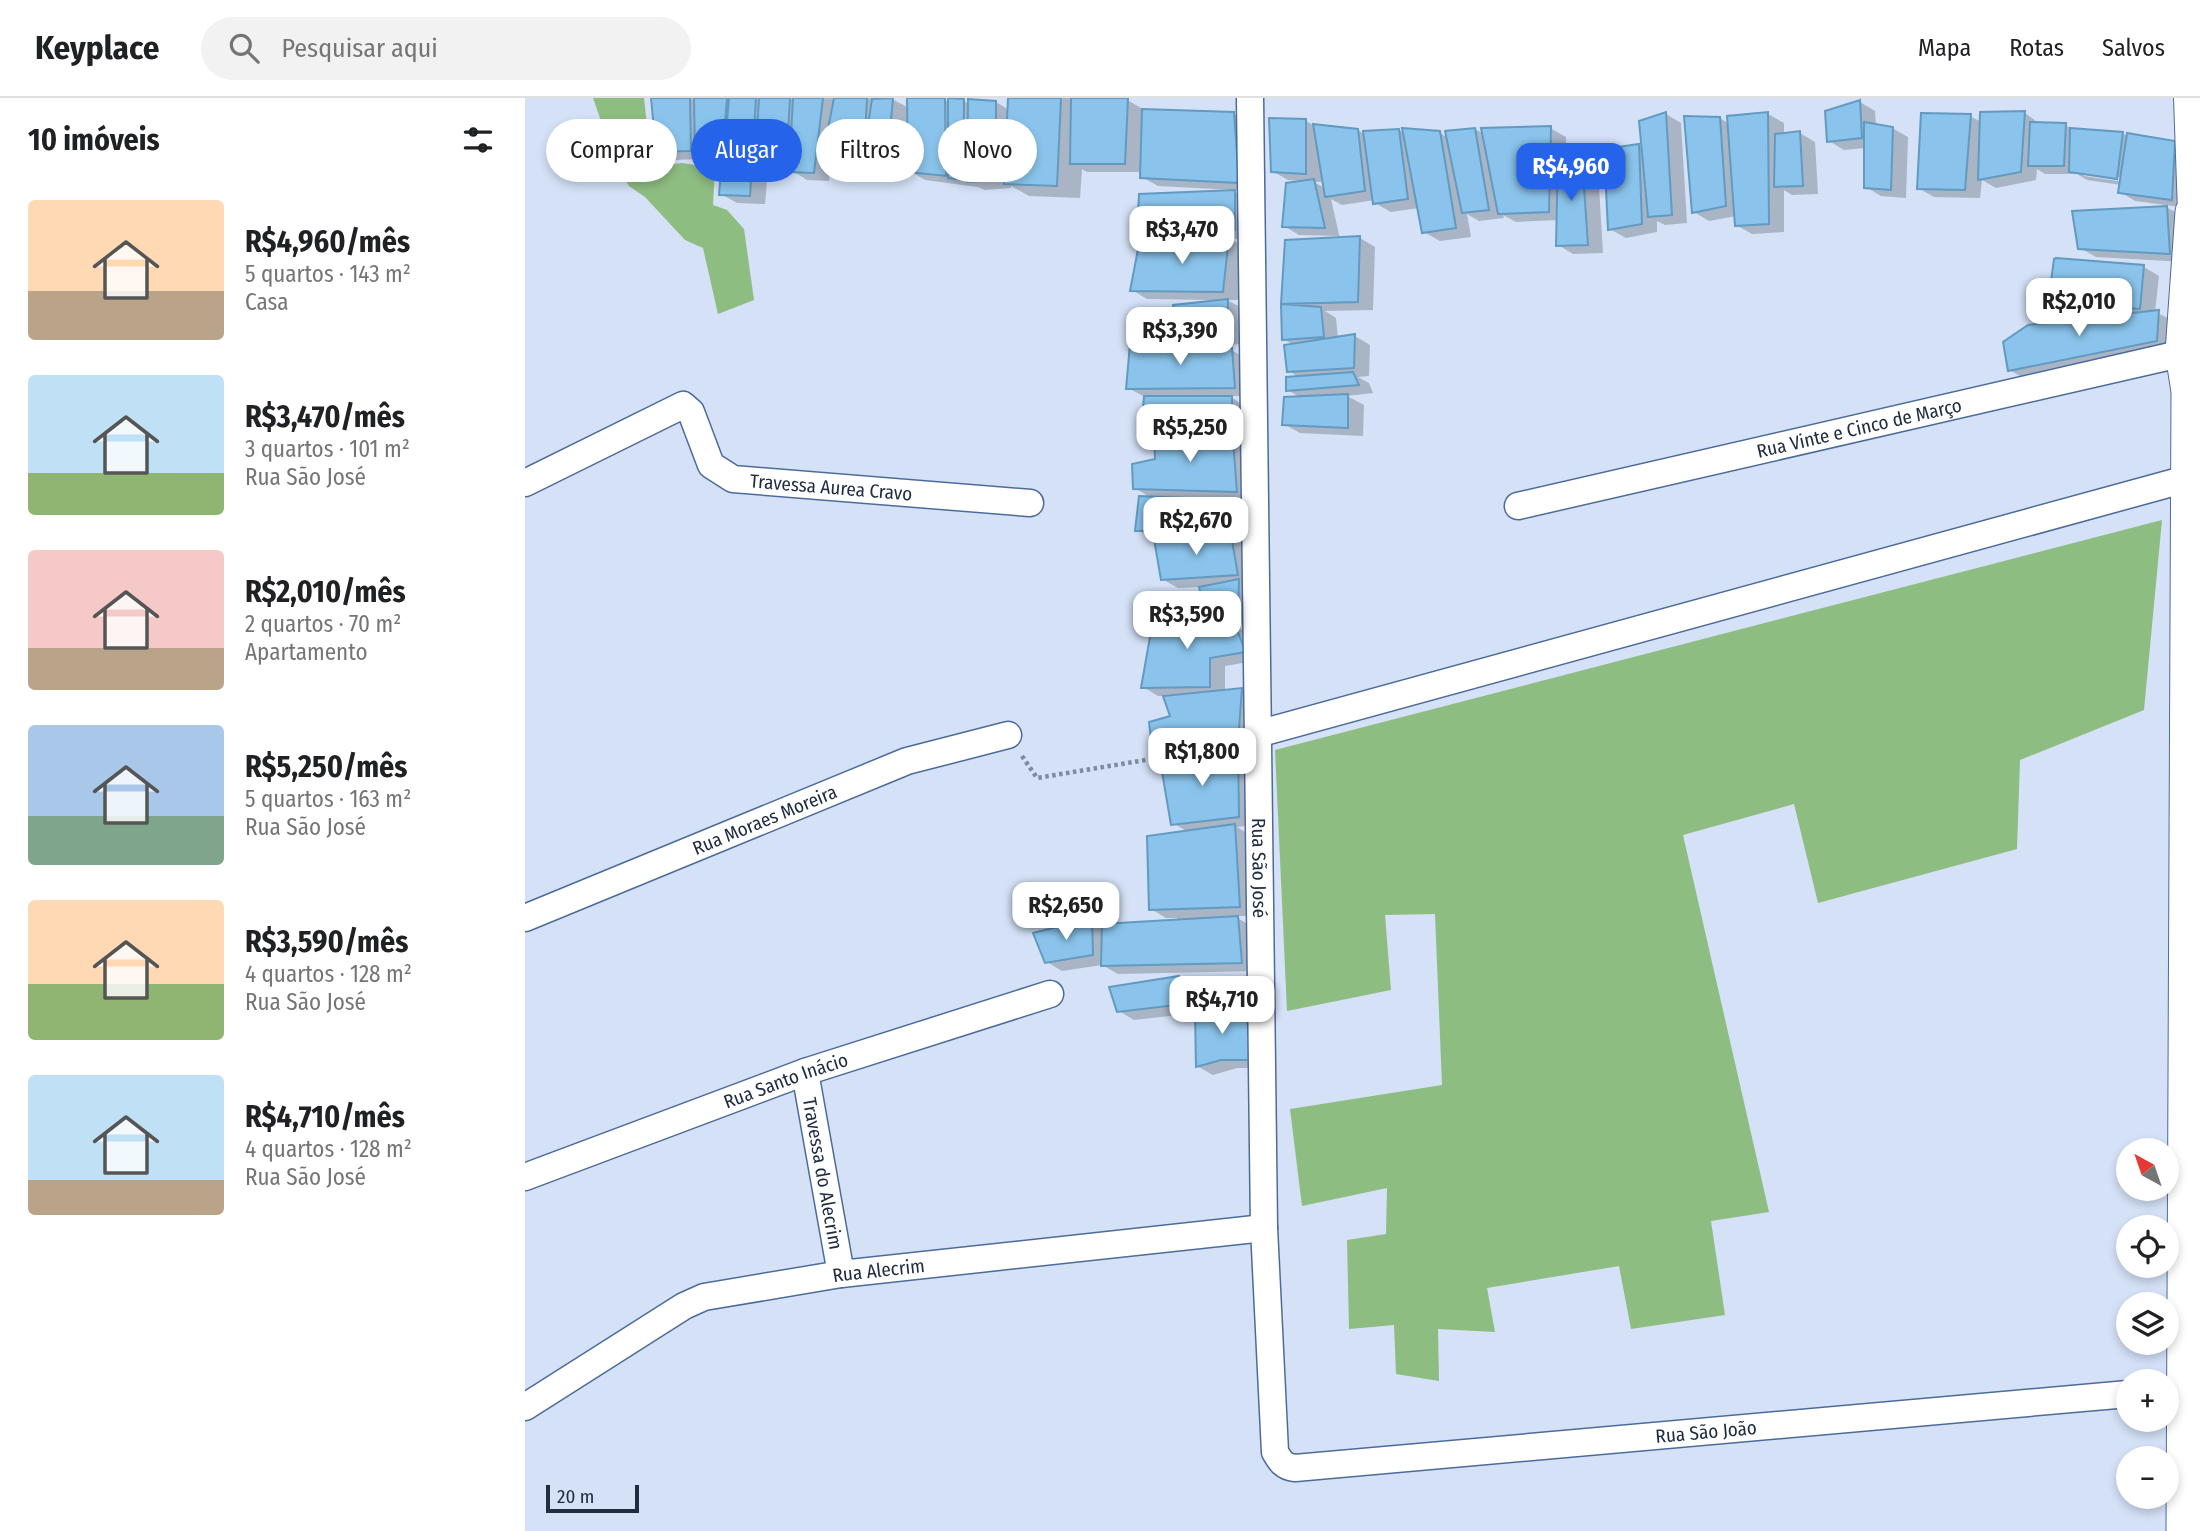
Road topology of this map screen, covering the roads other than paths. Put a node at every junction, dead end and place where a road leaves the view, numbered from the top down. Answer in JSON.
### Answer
{"nodes":[{"id":1,"x":1250,"y":98,"type":"edge"},
{"id":2,"x":2190,"y":98,"type":"edge"},
{"id":3,"x":2198,"y":211,"type":"edge"},
{"id":4,"x":2194,"y":367,"type":"edge"},
{"id":5,"x":2190,"y":478,"type":"junction"},
{"id":6,"x":525,"y":483,"type":"edge"},
{"id":7,"x":1030,"y":503,"type":"dead end"},
{"id":8,"x":1518,"y":506,"type":"dead end"},
{"id":9,"x":1008,"y":735,"type":"road end"},
{"id":10,"x":1257,"y":738,"type":"junction"},
{"id":11,"x":525,"y":918,"type":"edge"},
{"id":12,"x":1050,"y":994,"type":"dead end"},
{"id":13,"x":805,"y":1072,"type":"junction"},
{"id":14,"x":525,"y":1177,"type":"edge"},
{"id":15,"x":1264,"y":1228,"type":"junction"},
{"id":16,"x":841,"y":1274,"type":"junction"},
{"id":17,"x":2176,"y":1369,"type":"edge"},
{"id":18,"x":2116,"y":1395,"type":"edge"},
{"id":19,"x":2179,"y":1396,"type":"edge"},
{"id":20,"x":525,"y":1407,"type":"edge"},
{"id":21,"x":2193,"y":1430,"type":"edge"},
{"id":22,"x":1285,"y":1466,"type":"joint"},
{"id":23,"x":2185,"y":1531,"type":"edge"}],
"edges":[{"from":1,"to":10,"type":"street","name":"Rua São José"},
{"from":2,"to":3,"type":"street"},
{"from":3,"to":4,"type":"main road"},
{"from":4,"to":5,"type":"main road"},
{"from":4,"to":8,"type":"street","name":"Rua Vinte e Cinco de Março"},
{"from":5,"to":10,"type":"street"},
{"from":5,"to":17,"type":"main road"},
{"from":6,"to":7,"type":"street","name":"Travessa Aurea Cravo"},
{"from":9,"to":11,"type":"street","name":"Rua Moraes Moreira"},
{"from":10,"to":15,"type":"street","name":"Rua São José"},
{"from":12,"to":13,"type":"street","name":"Rua Santo Inácio"},
{"from":13,"to":14,"type":"street","name":"Rua Santo Inácio"},
{"from":13,"to":16,"type":"street","name":"Travessa do Alecrim"},
{"from":15,"to":16,"type":"street","name":"Rua Alecrim"},
{"from":15,"to":22,"type":"street","name":"Rua São José"},
{"from":16,"to":20,"type":"street","name":"Rua Alecrim"},
{"from":18,"to":22,"type":"street","name":"Rua São João"},
{"from":19,"to":21,"type":"main road"},
{"from":21,"to":23,"type":"main road"}]}
